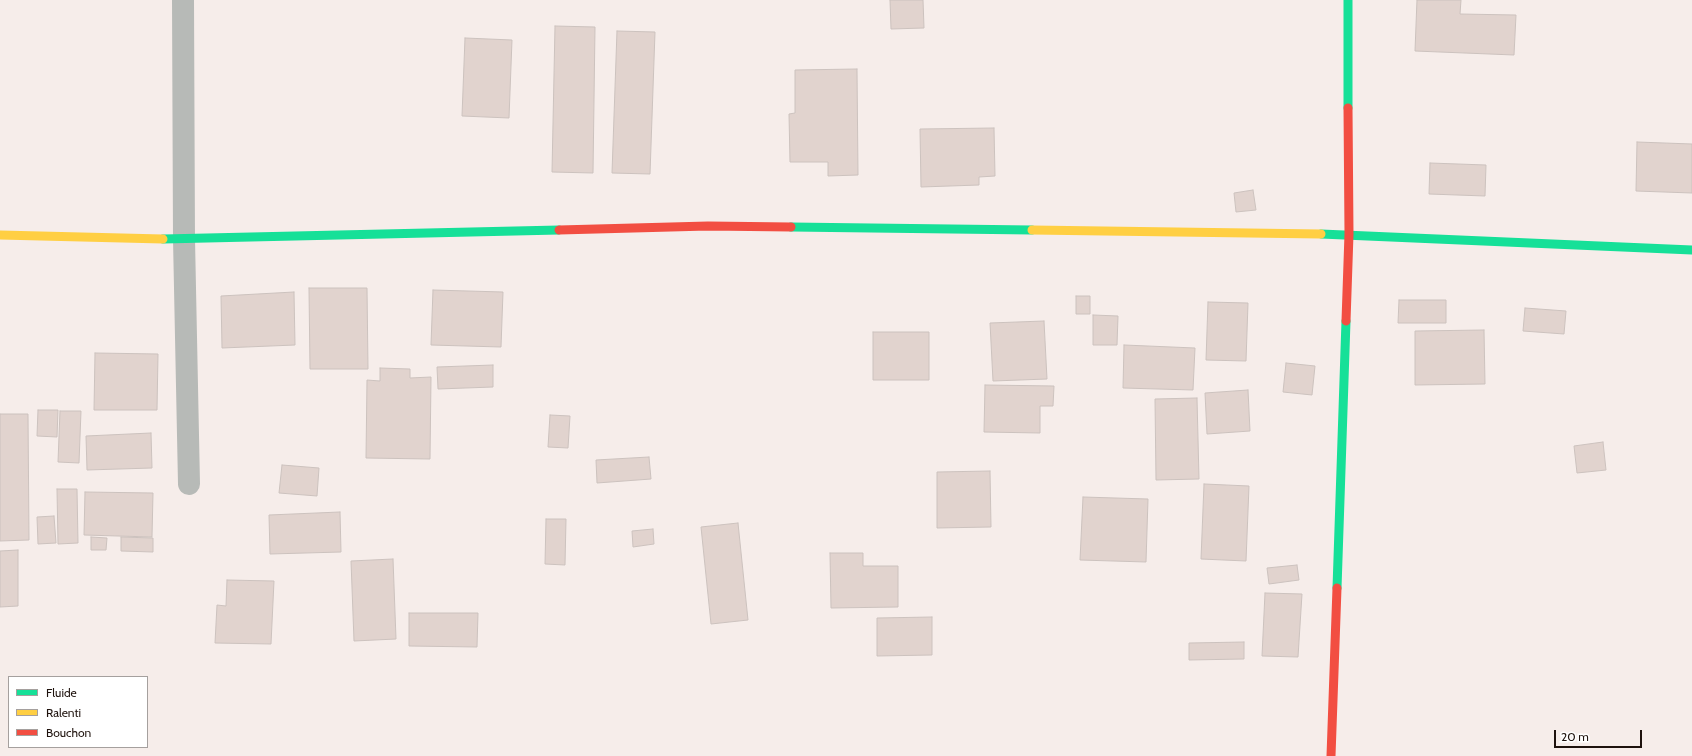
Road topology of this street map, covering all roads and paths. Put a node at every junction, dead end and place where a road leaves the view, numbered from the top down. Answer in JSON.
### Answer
{"nodes":[{"id":1,"x":183,"y":0,"type":"edge"},
{"id":2,"x":1348,"y":0,"type":"edge"},
{"id":3,"x":1349,"y":234,"type":"junction"},
{"id":4,"x":0,"y":235,"type":"edge"},
{"id":5,"x":184,"y":239,"type":"junction"},
{"id":6,"x":1692,"y":250,"type":"edge"},
{"id":7,"x":189,"y":484,"type":"dead end"},
{"id":8,"x":1331,"y":756,"type":"edge"}],
"edges":[{"from":1,"to":5,"type":"street"},
{"from":2,"to":3,"type":"street"},
{"from":3,"to":5,"type":"street"},
{"from":3,"to":6,"type":"street"},
{"from":3,"to":8,"type":"street"},
{"from":4,"to":5,"type":"street"},
{"from":5,"to":7,"type":"street"}]}
